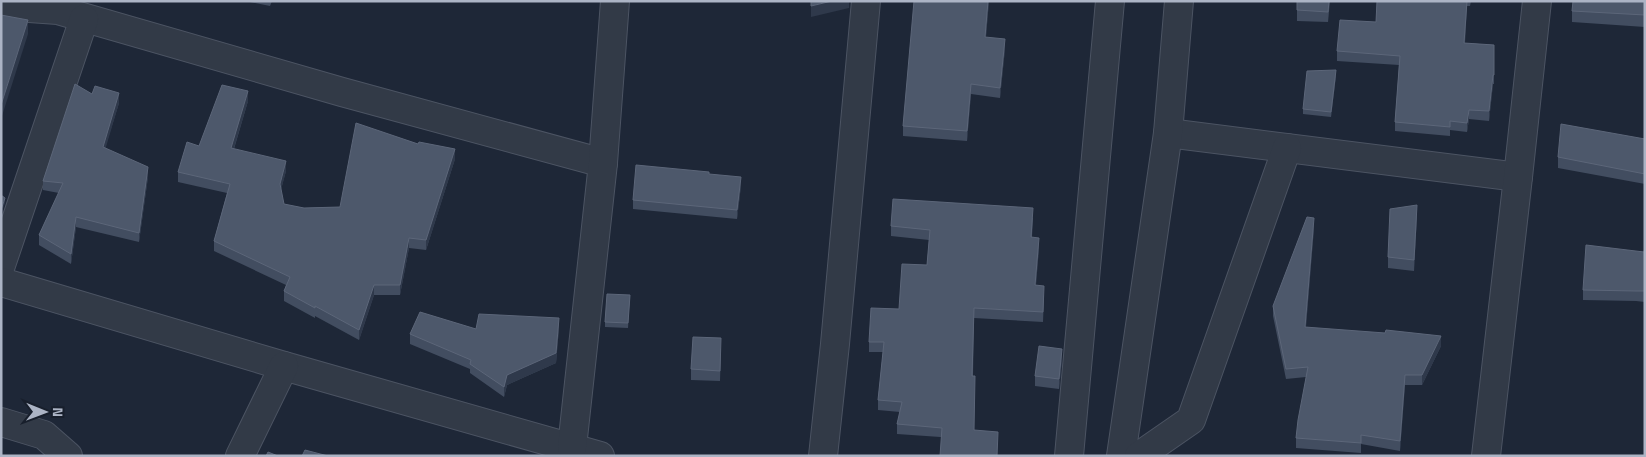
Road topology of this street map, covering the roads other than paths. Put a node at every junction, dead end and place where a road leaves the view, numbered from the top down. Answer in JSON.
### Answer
{"nodes":[{"id":1,"x":615,"y":1,"type":"edge"},
{"id":2,"x":866,"y":1,"type":"edge"},
{"id":3,"x":1110,"y":1,"type":"edge"},
{"id":4,"x":1179,"y":1,"type":"edge"},
{"id":5,"x":1536,"y":1,"type":"edge"},
{"id":6,"x":1,"y":6,"type":"edge"},
{"id":7,"x":74,"y":10,"type":"edge"},
{"id":8,"x":1168,"y":133,"type":"junction"},
{"id":9,"x":1286,"y":148,"type":"junction"},
{"id":10,"x":603,"y":163,"type":"junction"},
{"id":11,"x":1518,"y":177,"type":"junction"},
{"id":12,"x":1,"y":265,"type":"edge"},
{"id":13,"x":1,"y":282,"type":"edge"},
{"id":14,"x":284,"y":366,"type":"junction"},
{"id":15,"x":1,"y":422,"type":"edge"},
{"id":16,"x":572,"y":447,"type":"junction"},
{"id":17,"x":1494,"y":454,"type":"edge"},
{"id":18,"x":68,"y":456,"type":"edge"},
{"id":19,"x":240,"y":456,"type":"edge"},
{"id":20,"x":600,"y":456,"type":"edge"},
{"id":21,"x":823,"y":456,"type":"edge"},
{"id":22,"x":1069,"y":456,"type":"edge"},
{"id":23,"x":1121,"y":456,"type":"edge"},
{"id":24,"x":1139,"y":456,"type":"edge"}],
"edges":[{"from":1,"to":10,"type":"street"},
{"from":2,"to":21,"type":"street"},
{"from":3,"to":22,"type":"street"},
{"from":4,"to":8,"type":"street"},
{"from":5,"to":11,"type":"street"},
{"from":6,"to":7,"type":"street"},
{"from":7,"to":10,"type":"street"},
{"from":7,"to":12,"type":"street"},
{"from":8,"to":9,"type":"street"},
{"from":8,"to":23,"type":"street"},
{"from":9,"to":11,"type":"street"},
{"from":9,"to":24,"type":"street"},
{"from":10,"to":16,"type":"street"},
{"from":11,"to":17,"type":"street"},
{"from":13,"to":14,"type":"street"},
{"from":14,"to":16,"type":"street"},
{"from":14,"to":19,"type":"street"},
{"from":15,"to":18,"type":"street"},
{"from":16,"to":20,"type":"street"}]}
